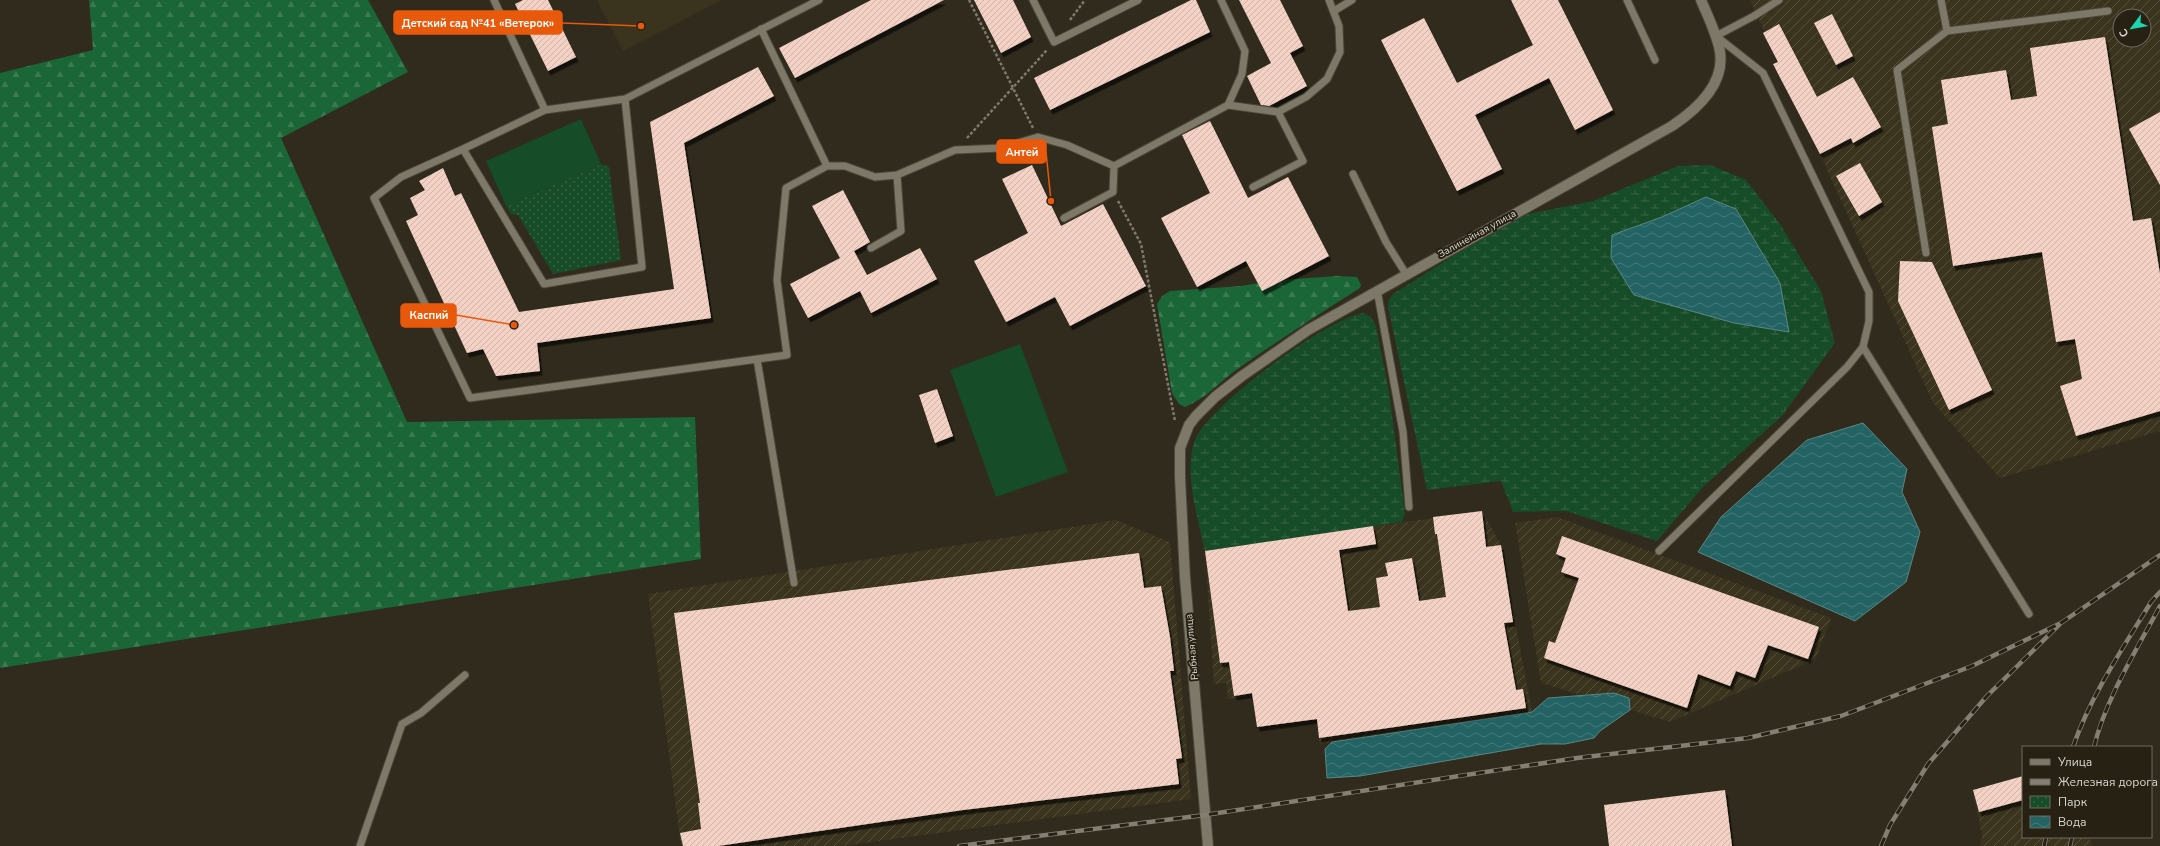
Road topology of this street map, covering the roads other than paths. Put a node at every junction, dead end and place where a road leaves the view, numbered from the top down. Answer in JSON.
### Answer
{"nodes":[{"id":1,"x":494,"y":0,"type":"edge"},
{"id":2,"x":819,"y":0,"type":"edge"},
{"id":3,"x":1033,"y":0,"type":"edge"},
{"id":4,"x":1138,"y":0,"type":"edge"},
{"id":5,"x":1221,"y":0,"type":"edge"},
{"id":6,"x":1329,"y":0,"type":"edge"},
{"id":7,"x":1352,"y":0,"type":"edge"},
{"id":8,"x":1627,"y":0,"type":"edge"},
{"id":9,"x":1701,"y":0,"type":"edge"},
{"id":10,"x":1779,"y":0,"type":"edge"},
{"id":11,"x":1942,"y":0,"type":"edge"},
{"id":12,"x":1334,"y":11,"type":"junction"},
{"id":13,"x":2108,"y":11,"type":"dead end"},
{"id":14,"x":761,"y":29,"type":"junction"},
{"id":15,"x":1946,"y":31,"type":"junction"},
{"id":16,"x":1716,"y":36,"type":"junction"},
{"id":17,"x":1656,"y":60,"type":"dead end"},
{"id":18,"x":624,"y":99,"type":"junction"},
{"id":19,"x":1228,"y":105,"type":"junction"},
{"id":20,"x":545,"y":110,"type":"junction"},
{"id":21,"x":1278,"y":112,"type":"junction"},
{"id":22,"x":463,"y":149,"type":"junction"},
{"id":23,"x":827,"y":166,"type":"junction"},
{"id":24,"x":1114,"y":166,"type":"junction"},
{"id":25,"x":1353,"y":174,"type":"dead end"},
{"id":26,"x":897,"y":175,"type":"junction"},
{"id":27,"x":1253,"y":187,"type":"dead end"},
{"id":28,"x":1064,"y":218,"type":"dead end"},
{"id":29,"x":871,"y":248,"type":"dead end"},
{"id":30,"x":1926,"y":253,"type":"dead end"},
{"id":31,"x":1406,"y":274,"type":"junction"},
{"id":32,"x":1377,"y":290,"type":"junction"},
{"id":33,"x":1863,"y":347,"type":"junction"},
{"id":34,"x":758,"y":359,"type":"junction"},
{"id":35,"x":1180,"y":448,"type":"joint"},
{"id":36,"x":1409,"y":507,"type":"dead end"},
{"id":37,"x":1659,"y":551,"type":"dead end"},
{"id":38,"x":794,"y":583,"type":"dead end"},
{"id":39,"x":2029,"y":614,"type":"dead end"},
{"id":40,"x":466,"y":674,"type":"dead end"},
{"id":41,"x":360,"y":846,"type":"edge"},
{"id":42,"x":1208,"y":846,"type":"edge"}],
"edges":[{"from":1,"to":20,"type":"lane"},
{"from":2,"to":14,"type":"lane"},
{"from":3,"to":4,"type":"lane"},
{"from":5,"to":19,"type":"lane"},
{"from":6,"to":12,"type":"lane"},
{"from":7,"to":12,"type":"lane"},
{"from":8,"to":17,"type":"lane"},
{"from":9,"to":16,"type":"street","name":"Залинейная улица"},
{"from":10,"to":16,"type":"lane"},
{"from":11,"to":15,"type":"lane"},
{"from":12,"to":21,"type":"lane"},
{"from":13,"to":15,"type":"lane"},
{"from":14,"to":18,"type":"lane"},
{"from":14,"to":23,"type":"lane"},
{"from":15,"to":30,"type":"lane"},
{"from":16,"to":31,"type":"street","name":"Залинейная улица"},
{"from":16,"to":33,"type":"lane"},
{"from":18,"to":20,"type":"lane"},
{"from":18,"to":22,"type":"lane"},
{"from":19,"to":21,"type":"lane"},
{"from":19,"to":24,"type":"lane"},
{"from":20,"to":22,"type":"lane"},
{"from":21,"to":27,"type":"lane"},
{"from":22,"to":34,"type":"lane"},
{"from":23,"to":26,"type":"lane"},
{"from":23,"to":34,"type":"lane"},
{"from":24,"to":26,"type":"lane"},
{"from":24,"to":28,"type":"lane"},
{"from":25,"to":31,"type":"lane"},
{"from":26,"to":29,"type":"lane"},
{"from":31,"to":32,"type":"street","name":"Залинейная улица"},
{"from":32,"to":35,"type":"street","name":"Залинейная улица"},
{"from":32,"to":36,"type":"lane"},
{"from":33,"to":37,"type":"lane"},
{"from":33,"to":39,"type":"lane"},
{"from":34,"to":38,"type":"lane"},
{"from":35,"to":42,"type":"street","name":"Рыбная улица"},
{"from":40,"to":41,"type":"lane"}]}
